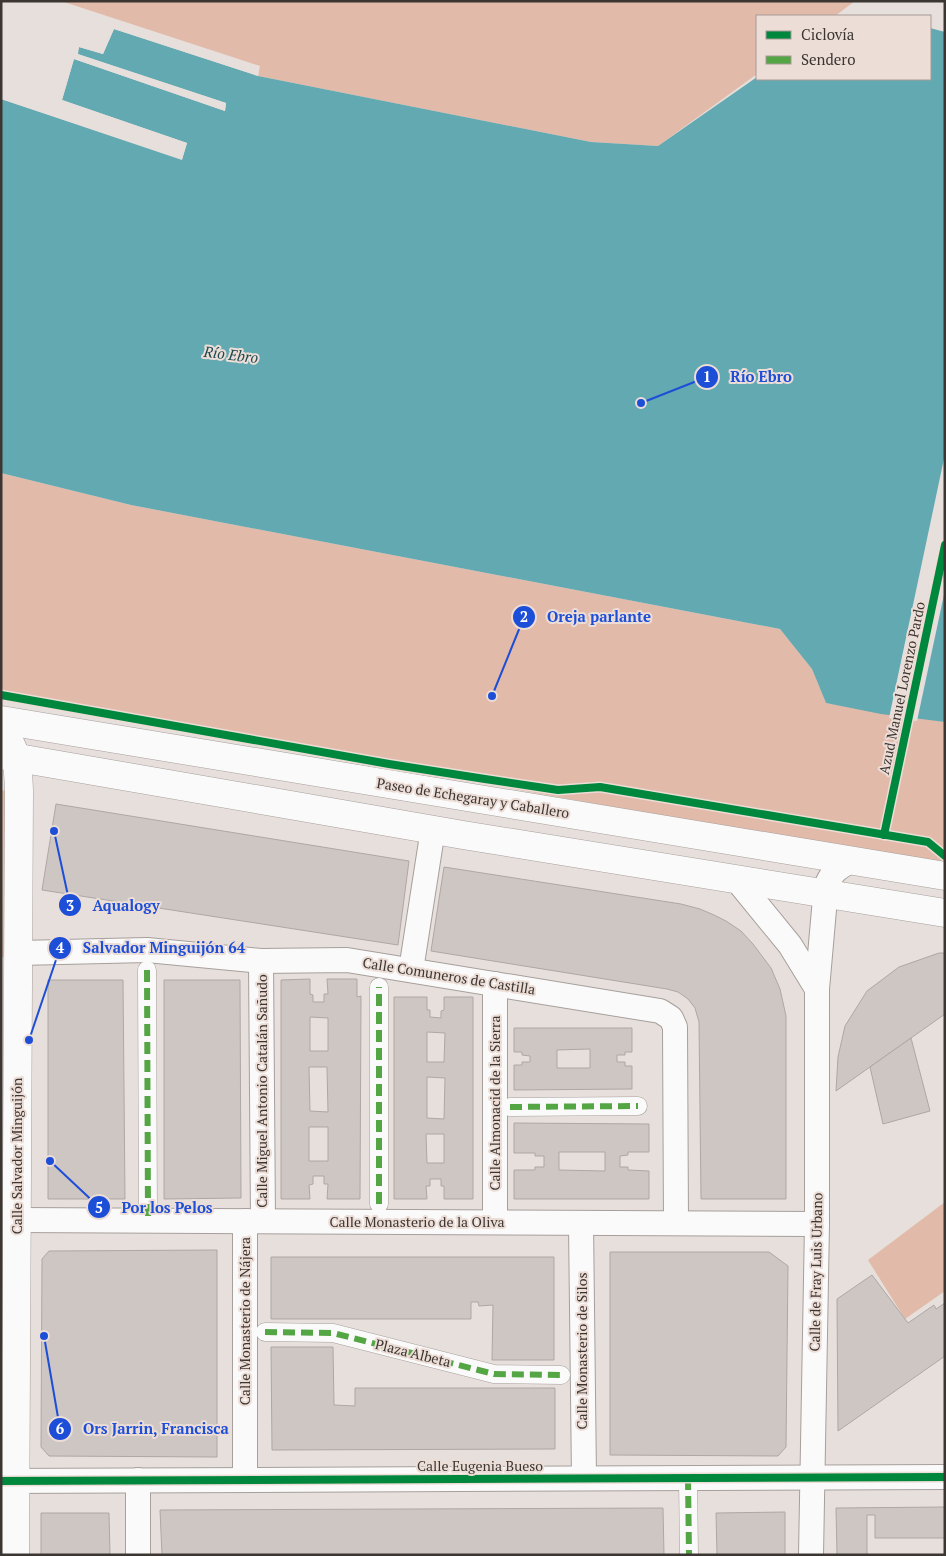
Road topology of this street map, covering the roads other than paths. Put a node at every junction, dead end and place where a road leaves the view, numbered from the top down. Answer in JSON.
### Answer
{"nodes":[{"id":1,"x":1,"y":720,"type":"edge"},
{"id":2,"x":1,"y":730,"type":"edge"},
{"id":3,"x":9,"y":756,"type":"edge"},
{"id":4,"x":433,"y":829,"type":"junction"},
{"id":5,"x":850,"y":861,"type":"junction"},
{"id":6,"x":945,"y":876,"type":"edge"},
{"id":7,"x":736,"y":879,"type":"junction"},
{"id":8,"x":825,"y":894,"type":"junction"},
{"id":9,"x":945,"y":913,"type":"edge"},
{"id":10,"x":261,"y":961,"type":"junction"},
{"id":11,"x":13,"y":964,"type":"edge"},
{"id":12,"x":147,"y":970,"type":"dead end"},
{"id":13,"x":410,"y":970,"type":"junction"},
{"id":14,"x":495,"y":984,"type":"junction"},
{"id":15,"x":380,"y":987,"type":"dead end"},
{"id":16,"x":817,"y":990,"type":"junction"},
{"id":17,"x":638,"y":1106,"type":"dead end"},
{"id":18,"x":510,"y":1107,"type":"dead end"},
{"id":19,"x":9,"y":1144,"type":"edge"},
{"id":20,"x":379,"y":1204,"type":"dead end"},
{"id":21,"x":17,"y":1220,"type":"junction"},
{"id":22,"x":148,"y":1221,"type":"junction"},
{"id":23,"x":254,"y":1221,"type":"junction"},
{"id":24,"x":495,"y":1222,"type":"junction"},
{"id":25,"x":581,"y":1223,"type":"junction"},
{"id":26,"x":676,"y":1223,"type":"junction"},
{"id":27,"x":817,"y":1224,"type":"junction"},
{"id":28,"x":9,"y":1304,"type":"edge"},
{"id":29,"x":265,"y":1332,"type":"dead end"},
{"id":30,"x":561,"y":1375,"type":"dead end"},
{"id":31,"x":812,"y":1477,"type":"junction"},
{"id":32,"x":945,"y":1477,"type":"edge"},
{"id":33,"x":584,"y":1478,"type":"junction"},
{"id":34,"x":688,"y":1478,"type":"junction"},
{"id":35,"x":138,"y":1480,"type":"junction"},
{"id":36,"x":245,"y":1480,"type":"junction"},
{"id":37,"x":8,"y":1481,"type":"edge"},
{"id":38,"x":15,"y":1555,"type":"edge"},
{"id":39,"x":138,"y":1555,"type":"edge"},
{"id":40,"x":689,"y":1555,"type":"edge"},
{"id":41,"x":811,"y":1555,"type":"edge"}],
"edges":[{"from":1,"to":5,"type":"main road","name":"Paseo de Echegaray y Caballero"},
{"from":2,"to":3,"type":"main road"},
{"from":3,"to":4,"type":"main road"},
{"from":3,"to":11,"type":"main road","name":"Calle Salvador Minguijón"},
{"from":4,"to":7,"type":"main road"},
{"from":4,"to":13,"type":"street"},
{"from":5,"to":6,"type":"main road","name":"Paseo de Echegaray y Caballero"},
{"from":5,"to":8,"type":"street","name":"Calle de Fray Luis Urbano"},
{"from":7,"to":8,"type":"main road"},
{"from":7,"to":16,"type":"street"},
{"from":8,"to":9,"type":"main road"},
{"from":8,"to":16,"type":"street","name":"Calle de Fray Luis Urbano"},
{"from":10,"to":11,"type":"street","name":"Calle Comuneros de Castilla"},
{"from":10,"to":13,"type":"street","name":"Calle Comuneros de Castilla"},
{"from":10,"to":23,"type":"street","name":"Calle Miguel Antonio Catalán Sañudo"},
{"from":11,"to":19,"type":"main road","name":"Calle Salvador Minguijón"},
{"from":12,"to":22,"type":"street"},
{"from":13,"to":14,"type":"street","name":"Calle Comuneros de Castilla"},
{"from":14,"to":24,"type":"street","name":"Calle Almonacid de la Sierra"},
{"from":14,"to":26,"type":"street","name":"Calle Comuneros de Castilla"},
{"from":15,"to":20,"type":"street"},
{"from":16,"to":27,"type":"street","name":"Calle de Fray Luis Urbano"},
{"from":17,"to":18,"type":"street"},
{"from":19,"to":21,"type":"main road","name":"Calle Salvador Minguijón"},
{"from":21,"to":22,"type":"street","name":"Calle Monasterio de la Oliva"},
{"from":21,"to":28,"type":"main road","name":"Calle Salvador Minguijón"},
{"from":22,"to":23,"type":"street","name":"Calle Monasterio de la Oliva"},
{"from":23,"to":24,"type":"street","name":"Calle Monasterio de la Oliva"},
{"from":23,"to":36,"type":"street","name":"Calle Monasterio de Nájera"},
{"from":24,"to":25,"type":"street","name":"Calle Monasterio de la Oliva"},
{"from":25,"to":26,"type":"street","name":"Calle Monasterio de la Oliva"},
{"from":25,"to":33,"type":"street","name":"Calle Monasterio de Silos"},
{"from":26,"to":27,"type":"street","name":"Calle Monasterio de la Oliva"},
{"from":27,"to":31,"type":"street","name":"Calle de Fray Luis Urbano"},
{"from":28,"to":37,"type":"main road","name":"Calle Salvador Minguijón"},
{"from":29,"to":30,"type":"street","name":"Plaza Albeta"},
{"from":31,"to":32,"type":"street","name":"Calle Eugenia Bueso"},
{"from":31,"to":34,"type":"street","name":"Calle Eugenia Bueso"},
{"from":31,"to":41,"type":"street","name":"Calle de Fray Luis Urbano"},
{"from":33,"to":34,"type":"street","name":"Calle Eugenia Bueso"},
{"from":33,"to":36,"type":"street","name":"Calle Eugenia Bueso"},
{"from":34,"to":40,"type":"street"},
{"from":35,"to":36,"type":"street","name":"Calle Eugenia Bueso"},
{"from":35,"to":37,"type":"street","name":"Calle Eugenia Bueso"},
{"from":35,"to":39,"type":"street"},
{"from":37,"to":38,"type":"main road","name":"Calle Salvador Minguijón"}]}
